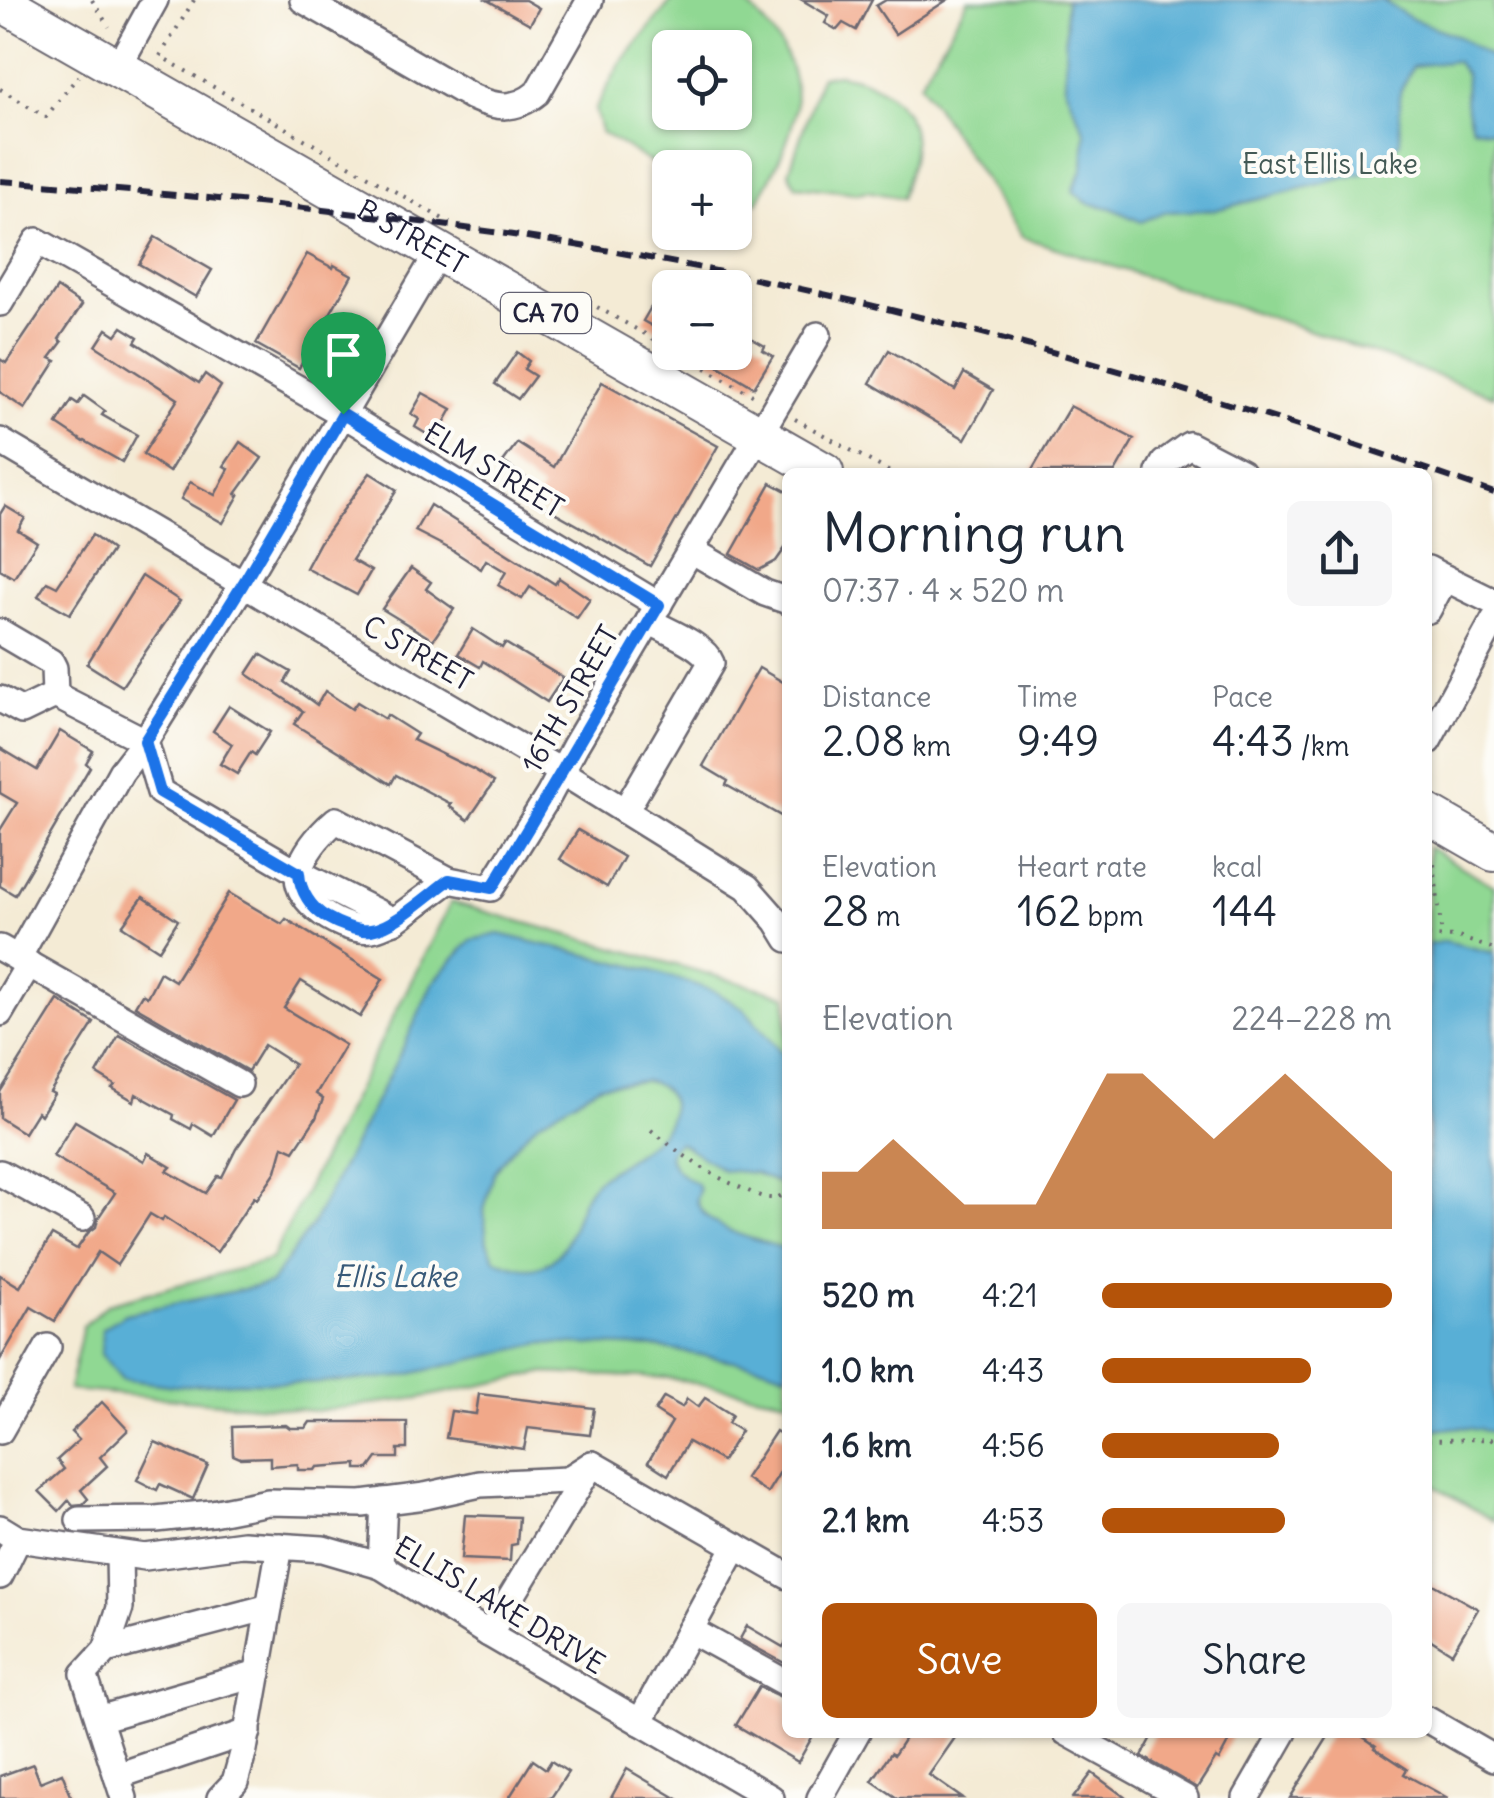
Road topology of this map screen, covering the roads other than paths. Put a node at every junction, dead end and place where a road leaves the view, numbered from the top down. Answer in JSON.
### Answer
{"nodes":[{"id":1,"x":155,"y":0,"type":"edge"},
{"id":2,"x":302,"y":0,"type":"edge"},
{"id":3,"x":590,"y":0,"type":"edge"},
{"id":4,"x":0,"y":1,"type":"edge"},
{"id":5,"x":118,"y":66,"type":"junction"},
{"id":6,"x":447,"y":239,"type":"junction"},
{"id":7,"x":0,"y":303,"type":"edge"},
{"id":8,"x":818,"y":335,"type":"dead end"},
{"id":9,"x":343,"y":414,"type":"junction"},
{"id":10,"x":759,"y":434,"type":"junction"},
{"id":11,"x":0,"y":441,"type":"edge"},
{"id":12,"x":817,"y":468,"type":"edge"},
{"id":13,"x":1161,"y":468,"type":"edge"},
{"id":14,"x":1233,"y":468,"type":"edge"},
{"id":15,"x":691,"y":550,"type":"junction"},
{"id":16,"x":1436,"y":574,"type":"edge"},
{"id":17,"x":243,"y":584,"type":"junction"},
{"id":18,"x":782,"y":599,"type":"edge"},
{"id":19,"x":1494,"y":602,"type":"edge"},
{"id":20,"x":654,"y":613,"type":"junction"},
{"id":21,"x":1494,"y":620,"type":"edge"},
{"id":22,"x":0,"y":632,"type":"edge"},
{"id":23,"x":55,"y":695,"type":"junction"},
{"id":24,"x":0,"y":699,"type":"edge"},
{"id":25,"x":1432,"y":734,"type":"edge"},
{"id":26,"x":145,"y":741,"type":"junction"},
{"id":27,"x":562,"y":772,"type":"junction"},
{"id":28,"x":625,"y":812,"type":"junction"},
{"id":29,"x":1432,"y":816,"type":"edge"},
{"id":30,"x":1494,"y":852,"type":"edge"},
{"id":31,"x":299,"y":873,"type":"junction"},
{"id":32,"x":449,"y":880,"type":"junction"},
{"id":33,"x":782,"y":929,"type":"edge"},
{"id":34,"x":16,"y":957,"type":"edge"},
{"id":35,"x":0,"y":1013,"type":"edge"},
{"id":36,"x":240,"y":1084,"type":"dead end"},
{"id":37,"x":0,"y":1173,"type":"edge"},
{"id":38,"x":82,"y":1218,"type":"dead end"},
{"id":39,"x":48,"y":1346,"type":"dead end"},
{"id":40,"x":0,"y":1431,"type":"edge"},
{"id":41,"x":592,"y":1464,"type":"junction"},
{"id":42,"x":384,"y":1501,"type":"junction"},
{"id":43,"x":192,"y":1515,"type":"junction"},
{"id":44,"x":79,"y":1520,"type":"dead end"},
{"id":45,"x":9,"y":1534,"type":"edge"},
{"id":46,"x":280,"y":1546,"type":"junction"},
{"id":47,"x":736,"y":1546,"type":"junction"},
{"id":48,"x":196,"y":1550,"type":"junction"},
{"id":49,"x":119,"y":1554,"type":"junction"},
{"id":50,"x":381,"y":1566,"type":"junction"},
{"id":51,"x":782,"y":1573,"type":"edge"},
{"id":52,"x":0,"y":1576,"type":"edge"},
{"id":53,"x":270,"y":1607,"type":"junction"},
{"id":54,"x":690,"y":1630,"type":"junction"},
{"id":55,"x":489,"y":1634,"type":"junction"},
{"id":56,"x":106,"y":1650,"type":"junction"},
{"id":57,"x":258,"y":1673,"type":"junction"},
{"id":58,"x":782,"y":1681,"type":"edge"},
{"id":59,"x":99,"y":1720,"type":"junction"},
{"id":60,"x":640,"y":1722,"type":"junction"},
{"id":61,"x":1432,"y":1722,"type":"edge"},
{"id":62,"x":248,"y":1732,"type":"junction"},
{"id":63,"x":854,"y":1738,"type":"edge"},
{"id":64,"x":1077,"y":1738,"type":"edge"},
{"id":65,"x":1281,"y":1738,"type":"edge"},
{"id":66,"x":1494,"y":1758,"type":"edge"},
{"id":67,"x":120,"y":1787,"type":"edge"},
{"id":68,"x":220,"y":1798,"type":"edge"},
{"id":69,"x":771,"y":1798,"type":"edge"},
{"id":70,"x":820,"y":1798,"type":"edge"},
{"id":71,"x":1185,"y":1798,"type":"edge"},
{"id":72,"x":1246,"y":1798,"type":"edge"}],
"edges":[{"from":1,"to":5,"type":"street"},
{"from":2,"to":3,"type":"street"},
{"from":4,"to":5,"type":"highway","name":"B STREET","number":"CA 70"},
{"from":5,"to":6,"type":"highway","name":"B STREET","number":"CA 70"},
{"from":6,"to":9,"type":"street"},
{"from":6,"to":10,"type":"highway","name":"B STREET","number":"CA 70"},
{"from":7,"to":9,"type":"street","name":"ELM STREET"},
{"from":8,"to":10,"type":"street","name":"16TH STREET"},
{"from":9,"to":17,"type":"street"},
{"from":9,"to":20,"type":"street","name":"ELM STREET"},
{"from":10,"to":12,"type":"highway","name":"B STREET","number":"CA 70"},
{"from":10,"to":15,"type":"street","name":"16TH STREET"},
{"from":11,"to":17,"type":"street","name":"C STREET"},
{"from":13,"to":14,"type":"street"},
{"from":15,"to":18,"type":"street"},
{"from":15,"to":20,"type":"street","name":"16TH STREET"},
{"from":16,"to":19,"type":"street"},
{"from":17,"to":26,"type":"street"},
{"from":17,"to":27,"type":"street","name":"C STREET"},
{"from":20,"to":27,"type":"street","name":"16TH STREET"},
{"from":20,"to":28,"type":"street","name":"ELM STREET"},
{"from":21,"to":25,"type":"street"},
{"from":22,"to":23,"type":"street"},
{"from":23,"to":24,"type":"street"},
{"from":23,"to":26,"type":"street"},
{"from":26,"to":31,"type":"street"},
{"from":26,"to":34,"type":"street"},
{"from":27,"to":28,"type":"street","name":"C STREET"},
{"from":27,"to":32,"type":"street","name":"16TH STREET"},
{"from":28,"to":33,"type":"street","name":"C STREET"},
{"from":29,"to":30,"type":"highway"},
{"from":31,"to":32,"type":"street"},
{"from":31,"to":32,"type":"street"},
{"from":34,"to":35,"type":"street"},
{"from":34,"to":36,"type":"street"},
{"from":37,"to":38,"type":"street"},
{"from":39,"to":40,"type":"street"},
{"from":41,"to":42,"type":"street"},
{"from":41,"to":47,"type":"street"},
{"from":41,"to":55,"type":"street"},
{"from":42,"to":43,"type":"street"},
{"from":42,"to":50,"type":"street"},
{"from":43,"to":44,"type":"street"},
{"from":43,"to":48,"type":"street"},
{"from":45,"to":49,"type":"street","name":"ELLIS LAKE DRIVE"},
{"from":45,"to":52,"type":"street"},
{"from":46,"to":48,"type":"street","name":"ELLIS LAKE DRIVE"},
{"from":46,"to":50,"type":"street","name":"ELLIS LAKE DRIVE"},
{"from":46,"to":53,"type":"street"},
{"from":47,"to":51,"type":"street"},
{"from":47,"to":54,"type":"street"},
{"from":48,"to":49,"type":"street","name":"ELLIS LAKE DRIVE"},
{"from":49,"to":56,"type":"street"},
{"from":50,"to":55,"type":"street","name":"ELLIS LAKE DRIVE"},
{"from":53,"to":56,"type":"street"},
{"from":53,"to":57,"type":"street"},
{"from":54,"to":58,"type":"street"},
{"from":54,"to":60,"type":"street"},
{"from":55,"to":60,"type":"street","name":"ELLIS LAKE DRIVE"},
{"from":56,"to":59,"type":"street"},
{"from":57,"to":59,"type":"street"},
{"from":57,"to":62,"type":"street"},
{"from":59,"to":67,"type":"street"},
{"from":60,"to":69,"type":"street","name":"ELLIS LAKE DRIVE"},
{"from":61,"to":66,"type":"street"},
{"from":62,"to":67,"type":"street"},
{"from":62,"to":68,"type":"street"},
{"from":63,"to":70,"type":"street"},
{"from":64,"to":71,"type":"street"},
{"from":65,"to":72,"type":"street"}]}
